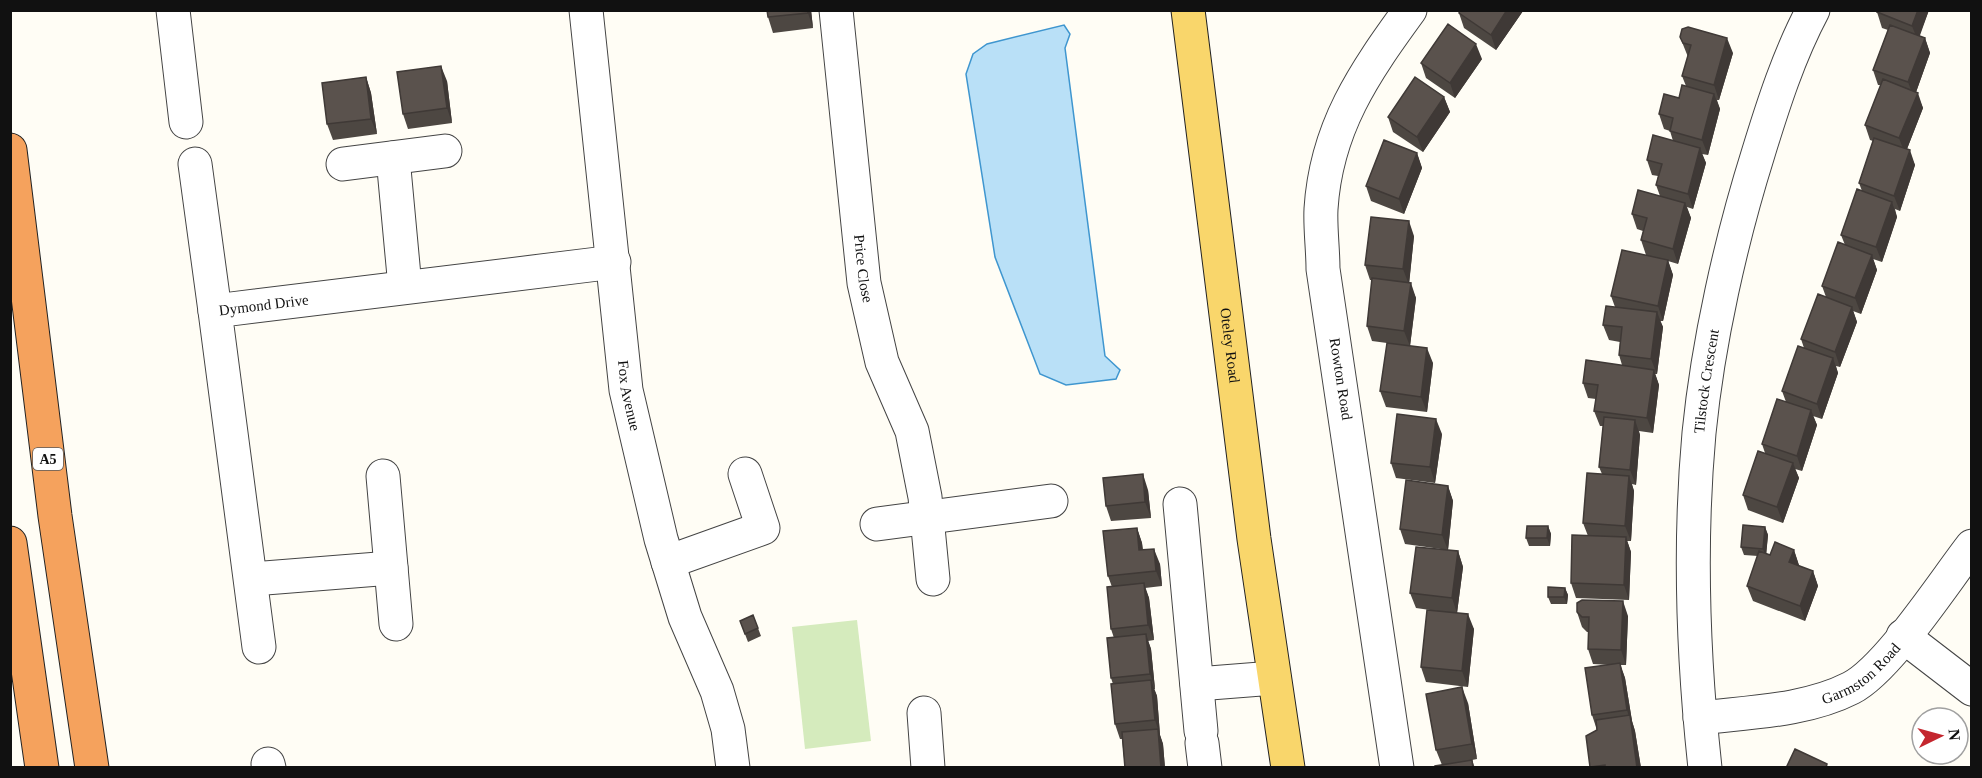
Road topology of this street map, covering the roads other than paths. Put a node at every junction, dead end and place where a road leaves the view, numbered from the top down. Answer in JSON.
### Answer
{"nodes":[{"id":1,"x":173,"y":10,"type":"edge"},
{"id":2,"x":586,"y":10,"type":"edge"},
{"id":3,"x":836,"y":10,"type":"edge"},
{"id":4,"x":1188,"y":10,"type":"edge"},
{"id":5,"x":1410,"y":10,"type":"edge"},
{"id":6,"x":1814,"y":10,"type":"edge"},
{"id":7,"x":186,"y":122,"type":"dead end"},
{"id":8,"x":10,"y":150,"type":"edge"},
{"id":9,"x":445,"y":151,"type":"dead end"},
{"id":10,"x":393,"y":158,"type":"junction"},
{"id":11,"x":195,"y":164,"type":"dead end"},
{"id":12,"x":343,"y":164,"type":"dead end"},
{"id":13,"x":614,"y":262,"type":"junction"},
{"id":14,"x":405,"y":287,"type":"junction"},
{"id":15,"x":215,"y":310,"type":"junction"},
{"id":16,"x":745,"y":474,"type":"dead end"},
{"id":17,"x":383,"y":476,"type":"dead end"},
{"id":18,"x":1052,"y":501,"type":"dead end"},
{"id":19,"x":1180,"y":504,"type":"dead end"},
{"id":20,"x":927,"y":516,"type":"junction"},
{"id":21,"x":877,"y":524,"type":"dead end"},
{"id":22,"x":10,"y":543,"type":"edge"},
{"id":23,"x":1971,"y":546,"type":"edge"},
{"id":24,"x":668,"y":562,"type":"junction"},
{"id":25,"x":391,"y":568,"type":"junction"},
{"id":26,"x":252,"y":579,"type":"junction"},
{"id":27,"x":933,"y":579,"type":"dead end"},
{"id":28,"x":396,"y":624,"type":"dead end"},
{"id":29,"x":1903,"y":636,"type":"junction"},
{"id":30,"x":259,"y":647,"type":"dead end"},
{"id":31,"x":1274,"y":678,"type":"junction"},
{"id":32,"x":1197,"y":684,"type":"junction"},
{"id":33,"x":1971,"y":689,"type":"edge"},
{"id":34,"x":924,"y":713,"type":"dead end"},
{"id":35,"x":1700,"y":718,"type":"junction"},
{"id":36,"x":1203,"y":747,"type":"edge"},
{"id":37,"x":42,"y":768,"type":"edge"},
{"id":38,"x":92,"y":768,"type":"edge"},
{"id":39,"x":733,"y":768,"type":"edge"},
{"id":40,"x":928,"y":768,"type":"edge"},
{"id":41,"x":1288,"y":768,"type":"edge"},
{"id":42,"x":1396,"y":768,"type":"edge"},
{"id":43,"x":1705,"y":768,"type":"edge"}],
"edges":[{"from":1,"to":7,"type":"street"},
{"from":2,"to":13,"type":"street","name":"Fox Avenue"},
{"from":3,"to":20,"type":"street","name":"Price Close"},
{"from":4,"to":31,"type":"main road","name":"Oteley Road"},
{"from":5,"to":42,"type":"street","name":"Rowton Road"},
{"from":6,"to":35,"type":"street","name":"Tilstock Crescent"},
{"from":8,"to":38,"type":"highway","number":"A5"},
{"from":9,"to":10,"type":"street"},
{"from":10,"to":12,"type":"street"},
{"from":10,"to":14,"type":"street"},
{"from":11,"to":15,"type":"street"},
{"from":13,"to":14,"type":"street","name":"Dymond Drive"},
{"from":13,"to":24,"type":"street","name":"Fox Avenue"},
{"from":14,"to":15,"type":"street","name":"Dymond Drive"},
{"from":15,"to":26,"type":"street","name":"Dymond Drive"},
{"from":16,"to":24,"type":"street"},
{"from":17,"to":25,"type":"street"},
{"from":18,"to":20,"type":"street"},
{"from":19,"to":32,"type":"street"},
{"from":20,"to":21,"type":"street"},
{"from":20,"to":27,"type":"street","name":"Price Close"},
{"from":22,"to":37,"type":"highway"},
{"from":23,"to":29,"type":"street","name":"Garmston Road"},
{"from":24,"to":39,"type":"street","name":"Fox Avenue"},
{"from":25,"to":26,"type":"street"},
{"from":25,"to":28,"type":"street"},
{"from":26,"to":30,"type":"street","name":"Dymond Drive"},
{"from":29,"to":33,"type":"street"},
{"from":29,"to":35,"type":"street","name":"Garmston Road"},
{"from":31,"to":32,"type":"street"},
{"from":31,"to":41,"type":"main road","name":"Oteley Road"},
{"from":32,"to":36,"type":"street"},
{"from":34,"to":40,"type":"street"},
{"from":35,"to":43,"type":"street","name":"Tilstock Crescent"}]}
